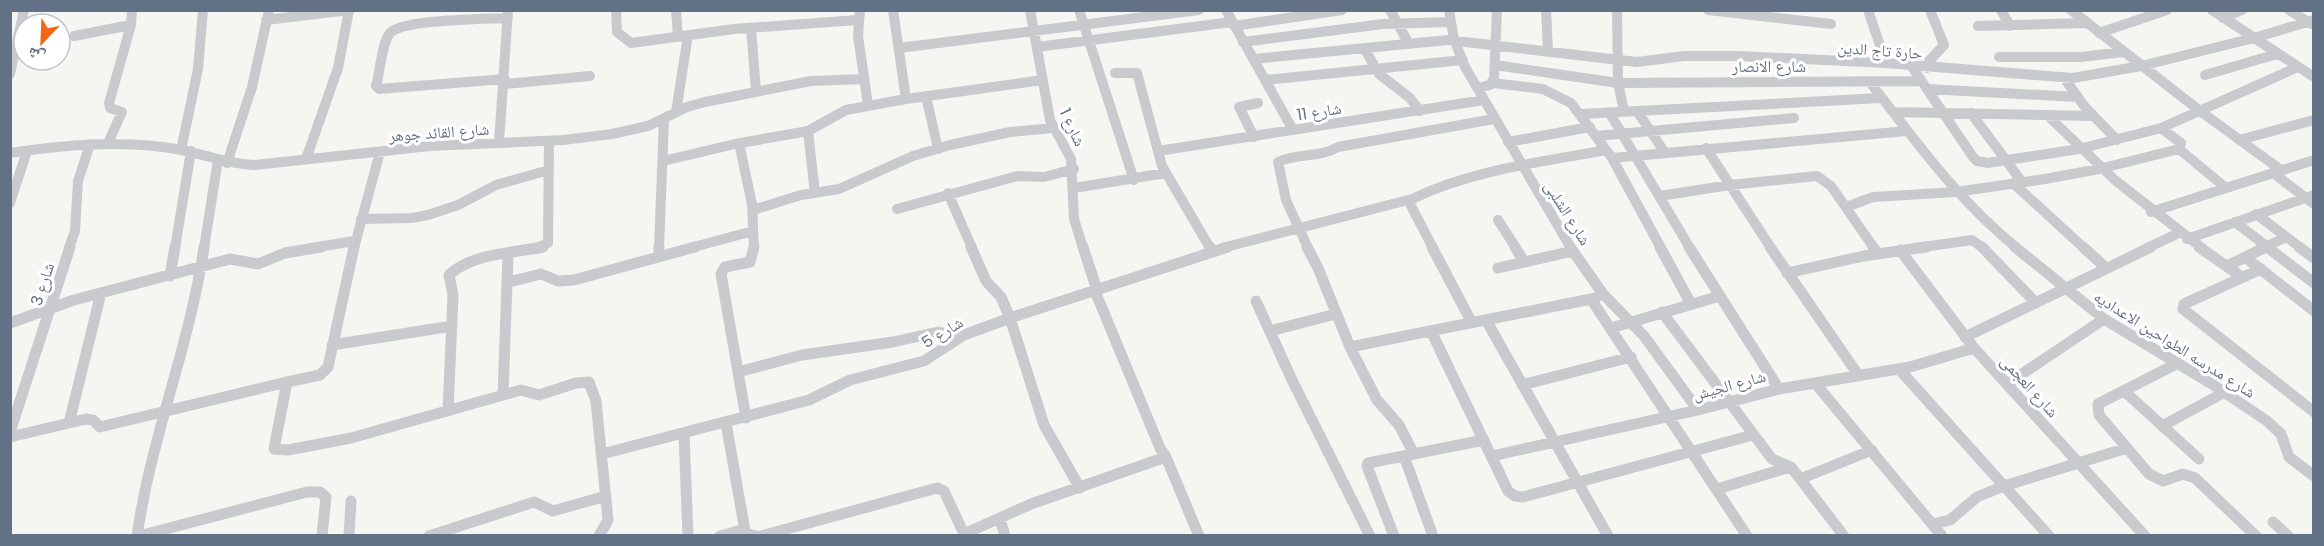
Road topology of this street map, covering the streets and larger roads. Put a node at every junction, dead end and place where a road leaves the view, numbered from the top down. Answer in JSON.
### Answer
{"nodes":[{"id":1,"x":24,"y":10,"type":"edge"},
{"id":2,"x":132,"y":10,"type":"edge"},
{"id":3,"x":203,"y":10,"type":"edge"},
{"id":4,"x":616,"y":10,"type":"edge"},
{"id":5,"x":676,"y":10,"type":"edge"},
{"id":6,"x":893,"y":10,"type":"edge"},
{"id":7,"x":1030,"y":10,"type":"edge"},
{"id":8,"x":1079,"y":10,"type":"edge"},
{"id":9,"x":1199,"y":10,"type":"edge"},
{"id":10,"x":1226,"y":10,"type":"edge"},
{"id":11,"x":1342,"y":10,"type":"edge"},
{"id":12,"x":1390,"y":10,"type":"edge"},
{"id":13,"x":1428,"y":10,"type":"edge"},
{"id":14,"x":1449,"y":10,"type":"edge"},
{"id":15,"x":1497,"y":10,"type":"edge"},
{"id":16,"x":1546,"y":10,"type":"edge"},
{"id":17,"x":1617,"y":10,"type":"edge"},
{"id":18,"x":1708,"y":10,"type":"edge"},
{"id":19,"x":1868,"y":10,"type":"edge"},
{"id":20,"x":1930,"y":10,"type":"edge"},
{"id":21,"x":2001,"y":10,"type":"edge"},
{"id":22,"x":2071,"y":10,"type":"edge"},
{"id":23,"x":2167,"y":10,"type":"edge"},
{"id":24,"x":2212,"y":10,"type":"edge"},
{"id":25,"x":2242,"y":10,"type":"edge"},
{"id":26,"x":2289,"y":10,"type":"edge"},
{"id":27,"x":349,"y":11,"type":"edge"},
{"id":28,"x":860,"y":13,"type":"edge"},
{"id":29,"x":508,"y":14,"type":"edge"},
{"id":30,"x":267,"y":15,"type":"edge"},
{"id":31,"x":2223,"y":18,"type":"junction"},
{"id":32,"x":1431,"y":22,"type":"junction"},
{"id":33,"x":1450,"y":22,"type":"junction"},
{"id":34,"x":2311,"y":22,"type":"edge"},
{"id":35,"x":2087,"y":23,"type":"junction"},
{"id":36,"x":1233,"y":24,"type":"junction"},
{"id":37,"x":1397,"y":24,"type":"junction"},
{"id":38,"x":1831,"y":24,"type":"dead end"},
{"id":39,"x":131,"y":25,"type":"junction"},
{"id":40,"x":1083,"y":26,"type":"junction"},
{"id":41,"x":1978,"y":26,"type":"dead end"},
{"id":42,"x":2010,"y":26,"type":"junction"},
{"id":43,"x":751,"y":28,"type":"junction"},
{"id":44,"x":1034,"y":32,"type":"junction"},
{"id":45,"x":2099,"y":33,"type":"junction"},
{"id":46,"x":74,"y":36,"type":"dead end"},
{"id":47,"x":683,"y":36,"type":"junction"},
{"id":48,"x":2254,"y":38,"type":"junction"},
{"id":49,"x":1454,"y":40,"type":"junction"},
{"id":50,"x":1087,"y":41,"type":"junction"},
{"id":51,"x":1243,"y":42,"type":"junction"},
{"id":52,"x":1409,"y":44,"type":"junction"},
{"id":53,"x":1496,"y":45,"type":"junction"},
{"id":54,"x":1037,"y":47,"type":"junction"},
{"id":55,"x":899,"y":48,"type":"junction"},
{"id":56,"x":1364,"y":48,"type":"junction"},
{"id":57,"x":1548,"y":51,"type":"junction"},
{"id":58,"x":2123,"y":52,"type":"junction"},
{"id":59,"x":2277,"y":54,"type":"junction"},
{"id":60,"x":1999,"y":57,"type":"dead end"},
{"id":61,"x":1253,"y":59,"type":"junction"},
{"id":62,"x":1463,"y":60,"type":"junction"},
{"id":63,"x":1617,"y":61,"type":"junction"},
{"id":64,"x":1886,"y":63,"type":"junction"},
{"id":65,"x":1495,"y":65,"type":"junction"},
{"id":66,"x":2140,"y":66,"type":"junction"},
{"id":67,"x":1912,"y":67,"type":"junction"},
{"id":68,"x":2298,"y":67,"type":"junction"},
{"id":69,"x":1927,"y":68,"type":"junction"},
{"id":70,"x":1373,"y":69,"type":"junction"},
{"id":71,"x":1115,"y":73,"type":"dead end"},
{"id":72,"x":10,"y":74,"type":"edge"},
{"id":73,"x":2205,"y":75,"type":"dead end"},
{"id":74,"x":590,"y":76,"type":"dead end"},
{"id":75,"x":2313,"y":77,"type":"edge"},
{"id":76,"x":2064,"y":78,"type":"junction"},
{"id":77,"x":864,"y":79,"type":"junction"},
{"id":78,"x":1042,"y":80,"type":"junction"},
{"id":79,"x":1264,"y":80,"type":"junction"},
{"id":80,"x":505,"y":81,"type":"junction"},
{"id":81,"x":1869,"y":81,"type":"junction"},
{"id":82,"x":1493,"y":83,"type":"junction"},
{"id":83,"x":1618,"y":83,"type":"junction"},
{"id":84,"x":1924,"y":85,"type":"junction"},
{"id":85,"x":1478,"y":88,"type":"junction"},
{"id":86,"x":756,"y":92,"type":"junction"},
{"id":87,"x":926,"y":96,"type":"junction"},
{"id":88,"x":2076,"y":97,"type":"junction"},
{"id":89,"x":1881,"y":98,"type":"junction"},
{"id":90,"x":906,"y":99,"type":"junction"},
{"id":91,"x":1484,"y":100,"type":"junction"},
{"id":92,"x":1258,"y":103,"type":"dead end"},
{"id":93,"x":868,"y":105,"type":"junction"},
{"id":94,"x":1420,"y":111,"type":"junction"},
{"id":95,"x":1624,"y":111,"type":"junction"},
{"id":96,"x":1637,"y":111,"type":"junction"},
{"id":97,"x":2200,"y":111,"type":"junction"},
{"id":98,"x":675,"y":112,"type":"junction"},
{"id":99,"x":1609,"y":112,"type":"junction"},
{"id":100,"x":1893,"y":112,"type":"junction"},
{"id":101,"x":1942,"y":112,"type":"junction"},
{"id":102,"x":1971,"y":113,"type":"junction"},
{"id":103,"x":1581,"y":114,"type":"junction"},
{"id":104,"x":2048,"y":116,"type":"junction"},
{"id":105,"x":2092,"y":116,"type":"junction"},
{"id":106,"x":1794,"y":118,"type":"dead end"},
{"id":107,"x":664,"y":119,"type":"junction"},
{"id":108,"x":1494,"y":119,"type":"junction"},
{"id":109,"x":2313,"y":120,"type":"edge"},
{"id":110,"x":1053,"y":128,"type":"junction"},
{"id":111,"x":2161,"y":128,"type":"junction"},
{"id":112,"x":1293,"y":130,"type":"junction"},
{"id":113,"x":1650,"y":130,"type":"junction"},
{"id":114,"x":1907,"y":130,"type":"junction"},
{"id":115,"x":808,"y":131,"type":"junction"},
{"id":116,"x":1593,"y":131,"type":"junction"},
{"id":117,"x":1623,"y":133,"type":"junction"},
{"id":118,"x":1254,"y":137,"type":"junction"},
{"id":119,"x":2117,"y":140,"type":"junction"},
{"id":120,"x":2239,"y":140,"type":"junction"},
{"id":121,"x":549,"y":141,"type":"junction"},
{"id":122,"x":1508,"y":142,"type":"junction"},
{"id":123,"x":108,"y":143,"type":"junction"},
{"id":124,"x":499,"y":143,"type":"junction"},
{"id":125,"x":739,"y":143,"type":"junction"},
{"id":126,"x":90,"y":144,"type":"junction"},
{"id":127,"x":938,"y":148,"type":"junction"},
{"id":128,"x":1706,"y":148,"type":"junction"},
{"id":129,"x":2079,"y":149,"type":"junction"},
{"id":130,"x":2180,"y":149,"type":"junction"},
{"id":131,"x":27,"y":151,"type":"junction"},
{"id":132,"x":186,"y":151,"type":"junction"},
{"id":133,"x":1158,"y":151,"type":"junction"},
{"id":134,"x":380,"y":152,"type":"junction"},
{"id":135,"x":10,"y":153,"type":"edge"},
{"id":136,"x":1665,"y":153,"type":"junction"},
{"id":137,"x":1609,"y":154,"type":"junction"},
{"id":138,"x":1636,"y":156,"type":"junction"},
{"id":139,"x":306,"y":159,"type":"junction"},
{"id":140,"x":2313,"y":160,"type":"edge"},
{"id":141,"x":223,"y":161,"type":"junction"},
{"id":142,"x":663,"y":161,"type":"junction"},
{"id":143,"x":2005,"y":162,"type":"junction"},
{"id":144,"x":1521,"y":166,"type":"junction"},
{"id":145,"x":1074,"y":169,"type":"junction"},
{"id":146,"x":2099,"y":169,"type":"junction"},
{"id":147,"x":549,"y":170,"type":"junction"},
{"id":148,"x":2277,"y":172,"type":"junction"},
{"id":149,"x":1166,"y":173,"type":"junction"},
{"id":150,"x":1134,"y":180,"type":"junction"},
{"id":151,"x":2017,"y":183,"type":"junction"},
{"id":152,"x":1730,"y":185,"type":"junction"},
{"id":153,"x":1074,"y":188,"type":"junction"},
{"id":154,"x":2226,"y":188,"type":"junction"},
{"id":155,"x":1956,"y":192,"type":"junction"},
{"id":156,"x":815,"y":193,"type":"junction"},
{"id":157,"x":948,"y":193,"type":"junction"},
{"id":158,"x":1660,"y":196,"type":"junction"},
{"id":159,"x":2311,"y":199,"type":"edge"},
{"id":160,"x":1408,"y":200,"type":"junction"},
{"id":161,"x":10,"y":203,"type":"edge"},
{"id":162,"x":1846,"y":207,"type":"junction"},
{"id":163,"x":897,"y":209,"type":"dead end"},
{"id":164,"x":753,"y":210,"type":"junction"},
{"id":165,"x":2151,"y":212,"type":"junction"},
{"id":166,"x":2256,"y":214,"type":"junction"},
{"id":167,"x":361,"y":219,"type":"junction"},
{"id":168,"x":1498,"y":220,"type":"dead end"},
{"id":169,"x":2235,"y":222,"type":"junction"},
{"id":170,"x":1296,"y":228,"type":"junction"},
{"id":171,"x":753,"y":231,"type":"junction"},
{"id":172,"x":2183,"y":236,"type":"junction"},
{"id":173,"x":2286,"y":237,"type":"junction"},
{"id":174,"x":354,"y":240,"type":"junction"},
{"id":175,"x":2267,"y":247,"type":"junction"},
{"id":176,"x":1900,"y":250,"type":"junction"},
{"id":177,"x":1212,"y":251,"type":"junction"},
{"id":178,"x":1573,"y":251,"type":"junction"},
{"id":179,"x":1878,"y":254,"type":"junction"},
{"id":180,"x":508,"y":255,"type":"junction"},
{"id":181,"x":659,"y":256,"type":"junction"},
{"id":182,"x":2245,"y":257,"type":"junction"},
{"id":183,"x":2313,"y":258,"type":"edge"},
{"id":184,"x":1524,"y":262,"type":"junction"},
{"id":185,"x":2227,"y":266,"type":"junction"},
{"id":186,"x":202,"y":267,"type":"junction"},
{"id":187,"x":1498,"y":268,"type":"dead end"},
{"id":188,"x":2106,"y":268,"type":"junction"},
{"id":189,"x":2261,"y":269,"type":"junction"},
{"id":190,"x":1787,"y":273,"type":"junction"},
{"id":191,"x":170,"y":276,"type":"junction"},
{"id":192,"x":2242,"y":277,"type":"junction"},
{"id":193,"x":509,"y":282,"type":"junction"},
{"id":194,"x":2313,"y":284,"type":"edge"},
{"id":195,"x":2064,"y":289,"type":"junction"},
{"id":196,"x":1096,"y":290,"type":"junction"},
{"id":197,"x":101,"y":293,"type":"junction"},
{"id":198,"x":1605,"y":296,"type":"junction"},
{"id":199,"x":1720,"y":296,"type":"junction"},
{"id":200,"x":1591,"y":299,"type":"junction"},
{"id":201,"x":1256,"y":301,"type":"dead end"},
{"id":202,"x":1691,"y":303,"type":"junction"},
{"id":203,"x":2036,"y":303,"type":"junction"},
{"id":204,"x":50,"y":308,"type":"junction"},
{"id":205,"x":2313,"y":311,"type":"edge"},
{"id":206,"x":1662,"y":312,"type":"junction"},
{"id":207,"x":1336,"y":314,"type":"junction"},
{"id":208,"x":1010,"y":318,"type":"junction"},
{"id":209,"x":2104,"y":319,"type":"junction"},
{"id":210,"x":1486,"y":320,"type":"junction"},
{"id":211,"x":1632,"y":321,"type":"junction"},
{"id":212,"x":10,"y":323,"type":"edge"},
{"id":213,"x":1472,"y":323,"type":"junction"},
{"id":214,"x":452,"y":326,"type":"junction"},
{"id":215,"x":1611,"y":328,"type":"junction"},
{"id":216,"x":1270,"y":331,"type":"junction"},
{"id":217,"x":1431,"y":331,"type":"junction"},
{"id":218,"x":1965,"y":337,"type":"junction"},
{"id":219,"x":955,"y":340,"type":"junction"},
{"id":220,"x":332,"y":345,"type":"junction"},
{"id":221,"x":1350,"y":346,"type":"junction"},
{"id":222,"x":1974,"y":348,"type":"junction"},
{"id":223,"x":1631,"y":357,"type":"junction"},
{"id":224,"x":2178,"y":363,"type":"junction"},
{"id":225,"x":1899,"y":369,"type":"junction"},
{"id":226,"x":738,"y":372,"type":"junction"},
{"id":227,"x":1859,"y":376,"type":"junction"},
{"id":228,"x":287,"y":382,"type":"junction"},
{"id":229,"x":1815,"y":382,"type":"junction"},
{"id":230,"x":2007,"y":384,"type":"junction"},
{"id":231,"x":1522,"y":385,"type":"junction"},
{"id":232,"x":1779,"y":389,"type":"junction"},
{"id":233,"x":2124,"y":391,"type":"junction"},
{"id":234,"x":2224,"y":392,"type":"junction"},
{"id":235,"x":504,"y":395,"type":"junction"},
{"id":236,"x":1728,"y":404,"type":"junction"},
{"id":237,"x":1698,"y":410,"type":"junction"},
{"id":238,"x":448,"y":411,"type":"junction"},
{"id":239,"x":163,"y":412,"type":"junction"},
{"id":240,"x":2313,"y":412,"type":"edge"},
{"id":241,"x":1668,"y":417,"type":"junction"},
{"id":242,"x":746,"y":418,"type":"junction"},
{"id":243,"x":69,"y":423,"type":"junction"},
{"id":244,"x":726,"y":423,"type":"junction"},
{"id":245,"x":2162,"y":426,"type":"junction"},
{"id":246,"x":10,"y":432,"type":"edge"},
{"id":247,"x":684,"y":434,"type":"junction"},
{"id":248,"x":1753,"y":435,"type":"junction"},
{"id":249,"x":10,"y":437,"type":"edge"},
{"id":250,"x":1484,"y":440,"type":"junction"},
{"id":251,"x":1554,"y":442,"type":"junction"},
{"id":252,"x":2127,"y":448,"type":"junction"},
{"id":253,"x":1872,"y":450,"type":"junction"},
{"id":254,"x":1692,"y":452,"type":"junction"},
{"id":255,"x":602,"y":454,"type":"junction"},
{"id":256,"x":1409,"y":455,"type":"junction"},
{"id":257,"x":1492,"y":456,"type":"junction"},
{"id":258,"x":1166,"y":457,"type":"junction"},
{"id":259,"x":2199,"y":459,"type":"dead end"},
{"id":260,"x":2078,"y":465,"type":"junction"},
{"id":261,"x":1791,"y":467,"type":"junction"},
{"id":262,"x":2313,"y":476,"type":"edge"},
{"id":263,"x":1800,"y":479,"type":"junction"},
{"id":264,"x":1577,"y":482,"type":"junction"},
{"id":265,"x":2004,"y":486,"type":"junction"},
{"id":266,"x":1080,"y":488,"type":"junction"},
{"id":267,"x":1717,"y":489,"type":"junction"},
{"id":268,"x":606,"y":496,"type":"junction"},
{"id":269,"x":351,"y":501,"type":"dead end"},
{"id":270,"x":1000,"y":519,"type":"junction"},
{"id":271,"x":2273,"y":522,"type":"dead end"},
{"id":272,"x":1933,"y":524,"type":"junction"},
{"id":273,"x":750,"y":533,"type":"edge"},
{"id":274,"x":777,"y":534,"type":"edge"},
{"id":275,"x":964,"y":535,"type":"edge"},
{"id":276,"x":1391,"y":535,"type":"edge"},
{"id":277,"x":138,"y":536,"type":"edge"},
{"id":278,"x":322,"y":536,"type":"edge"},
{"id":279,"x":350,"y":536,"type":"edge"},
{"id":280,"x":429,"y":536,"type":"edge"},
{"id":281,"x":599,"y":536,"type":"edge"},
{"id":282,"x":688,"y":536,"type":"edge"},
{"id":283,"x":720,"y":536,"type":"edge"},
{"id":284,"x":761,"y":536,"type":"edge"},
{"id":285,"x":1005,"y":536,"type":"edge"},
{"id":286,"x":1199,"y":536,"type":"edge"},
{"id":287,"x":1370,"y":536,"type":"edge"},
{"id":288,"x":1433,"y":536,"type":"edge"},
{"id":289,"x":1608,"y":536,"type":"edge"},
{"id":290,"x":1747,"y":536,"type":"edge"},
{"id":291,"x":1844,"y":536,"type":"edge"},
{"id":292,"x":1942,"y":536,"type":"edge"},
{"id":293,"x":2049,"y":536,"type":"edge"},
{"id":294,"x":2145,"y":536,"type":"edge"},
{"id":295,"x":2256,"y":536,"type":"edge"},
{"id":296,"x":2289,"y":536,"type":"edge"}],
"edges":[{"from":1,"to":72,"type":"street"},
{"from":2,"to":39,"type":"street"},
{"from":3,"to":132,"type":"street"},
{"from":4,"to":47,"type":"street"},
{"from":5,"to":47,"type":"street"},
{"from":6,"to":55,"type":"street"},
{"from":7,"to":44,"type":"street","name":"شارع 1"},
{"from":8,"to":40,"type":"street"},
{"from":9,"to":40,"type":"street"},
{"from":10,"to":36,"type":"street"},
{"from":11,"to":36,"type":"street"},
{"from":12,"to":37,"type":"street"},
{"from":13,"to":32,"type":"street"},
{"from":14,"to":33,"type":"street","name":"شارع الشلبى"},
{"from":15,"to":53,"type":"street"},
{"from":16,"to":57,"type":"street"},
{"from":17,"to":63,"type":"street"},
{"from":18,"to":38,"type":"street"},
{"from":19,"to":64,"type":"street"},
{"from":20,"to":69,"type":"street"},
{"from":21,"to":42,"type":"street"},
{"from":22,"to":35,"type":"street"},
{"from":23,"to":45,"type":"street"},
{"from":24,"to":31,"type":"street"},
{"from":25,"to":31,"type":"street"},
{"from":26,"to":34,"type":"street"},
{"from":27,"to":30,"type":"street"},
{"from":27,"to":139,"type":"street"},
{"from":28,"to":43,"type":"street"},
{"from":28,"to":77,"type":"street"},
{"from":29,"to":80,"type":"street"},
{"from":29,"to":80,"type":"street"},
{"from":30,"to":141,"type":"street"},
{"from":31,"to":48,"type":"street"},
{"from":32,"to":33,"type":"street"},
{"from":32,"to":37,"type":"street"},
{"from":33,"to":49,"type":"street","name":"شارع الشلبى"},
{"from":34,"to":48,"type":"street","name":"حارة تاج الدين"},
{"from":35,"to":42,"type":"street"},
{"from":35,"to":45,"type":"street"},
{"from":36,"to":50,"type":"street"},
{"from":36,"to":51,"type":"street"},
{"from":37,"to":51,"type":"street"},
{"from":37,"to":52,"type":"street"},
{"from":39,"to":46,"type":"street"},
{"from":39,"to":123,"type":"street"},
{"from":40,"to":44,"type":"street"},
{"from":40,"to":50,"type":"street"},
{"from":41,"to":42,"type":"street"},
{"from":43,"to":47,"type":"street"},
{"from":43,"to":86,"type":"street"},
{"from":44,"to":54,"type":"street","name":"شارع 1"},
{"from":44,"to":55,"type":"street"},
{"from":45,"to":58,"type":"street"},
{"from":47,"to":98,"type":"street"},
{"from":48,"to":59,"type":"street"},
{"from":48,"to":66,"type":"street","name":"حارة تاج الدين"},
{"from":49,"to":52,"type":"street","name":"حارة تاج الدين"},
{"from":49,"to":53,"type":"street","name":"حارة تاج الدين"},
{"from":49,"to":62,"type":"street","name":"شارع الشلبى"},
{"from":50,"to":54,"type":"street"},
{"from":50,"to":150,"type":"street"},
{"from":51,"to":61,"type":"street"},
{"from":52,"to":56,"type":"street","name":"حارة تاج الدين"},
{"from":53,"to":57,"type":"street","name":"حارة تاج الدين"},
{"from":53,"to":65,"type":"street"},
{"from":54,"to":78,"type":"street","name":"شارع 1"},
{"from":55,"to":90,"type":"street"},
{"from":56,"to":61,"type":"street","name":"حارة تاج الدين"},
{"from":56,"to":70,"type":"street"},
{"from":57,"to":63,"type":"street","name":"حارة تاج الدين"},
{"from":58,"to":60,"type":"street"},
{"from":58,"to":66,"type":"street"},
{"from":59,"to":68,"type":"street"},
{"from":59,"to":73,"type":"street"},
{"from":61,"to":79,"type":"street"},
{"from":62,"to":70,"type":"street"},
{"from":62,"to":85,"type":"street","name":"شارع الشلبى"},
{"from":63,"to":64,"type":"street","name":"حارة تاج الدين"},
{"from":63,"to":83,"type":"street"},
{"from":64,"to":67,"type":"street","name":"حارة تاج الدين"},
{"from":65,"to":82,"type":"street"},
{"from":65,"to":83,"type":"street","name":"شارع الانصار"},
{"from":66,"to":76,"type":"street","name":"حارة تاج الدين"},
{"from":66,"to":97,"type":"street"},
{"from":67,"to":69,"type":"street","name":"حارة تاج الدين"},
{"from":67,"to":84,"type":"street"},
{"from":68,"to":75,"type":"street"},
{"from":68,"to":97,"type":"street"},
{"from":69,"to":76,"type":"street","name":"حارة تاج الدين"},
{"from":70,"to":79,"type":"street"},
{"from":70,"to":94,"type":"street"},
{"from":71,"to":133,"type":"street"},
{"from":74,"to":80,"type":"street"},
{"from":76,"to":88,"type":"street"},
{"from":77,"to":86,"type":"street","name":"شارع القائد جوهر"},
{"from":77,"to":93,"type":"street"},
{"from":78,"to":87,"type":"street"},
{"from":78,"to":110,"type":"street","name":"شارع 1"},
{"from":79,"to":112,"type":"street"},
{"from":80,"to":124,"type":"street"},
{"from":81,"to":83,"type":"street","name":"شارع الانصار"},
{"from":81,"to":84,"type":"street","name":"شارع الانصار"},
{"from":81,"to":89,"type":"street","name":"شارع مدرسه الطواحين الاعداديه"},
{"from":82,"to":85,"type":"street"},
{"from":82,"to":103,"type":"street"},
{"from":83,"to":95,"type":"street"},
{"from":84,"to":88,"type":"street","name":"شارع الانصار"},
{"from":84,"to":101,"type":"street"},
{"from":85,"to":91,"type":"street","name":"شارع الشلبى"},
{"from":86,"to":98,"type":"street","name":"شارع القائد جوهر"},
{"from":87,"to":90,"type":"street"},
{"from":87,"to":127,"type":"street"},
{"from":88,"to":105,"type":"street"},
{"from":89,"to":96,"type":"street"},
{"from":89,"to":100,"type":"street","name":"شارع مدرسه الطواحين الاعداديه"},
{"from":90,"to":93,"type":"street"},
{"from":91,"to":94,"type":"street","name":"شارع 11"},
{"from":91,"to":108,"type":"street","name":"شارع الشلبى"},
{"from":92,"to":118,"type":"street"},
{"from":93,"to":115,"type":"street"},
{"from":94,"to":112,"type":"street","name":"شارع 11"},
{"from":95,"to":96,"type":"street"},
{"from":95,"to":99,"type":"street"},
{"from":96,"to":113,"type":"street"},
{"from":97,"to":111,"type":"street"},
{"from":97,"to":120,"type":"street"},
{"from":98,"to":107,"type":"street","name":"شارع القائد جوهر"},
{"from":99,"to":103,"type":"street"},
{"from":99,"to":117,"type":"street"},
{"from":100,"to":101,"type":"street"},
{"from":100,"to":114,"type":"street","name":"شارع مدرسه الطواحين الاعداديه"},
{"from":101,"to":102,"type":"street"},
{"from":101,"to":143,"type":"street"},
{"from":102,"to":104,"type":"street"},
{"from":102,"to":143,"type":"street"},
{"from":103,"to":116,"type":"street"},
{"from":104,"to":105,"type":"street"},
{"from":104,"to":129,"type":"street"},
{"from":105,"to":119,"type":"street"},
{"from":106,"to":113,"type":"street"},
{"from":107,"to":121,"type":"street","name":"شارع القائد جوهر"},
{"from":107,"to":142,"type":"street"},
{"from":108,"to":122,"type":"street","name":"شارع الشلبى"},
{"from":108,"to":170,"type":"street"},
{"from":109,"to":120,"type":"street"},
{"from":110,"to":127,"type":"street"},
{"from":110,"to":145,"type":"street","name":"شارع 1"},
{"from":111,"to":119,"type":"street"},
{"from":111,"to":130,"type":"street"},
{"from":112,"to":118,"type":"street","name":"شارع 11"},
{"from":113,"to":117,"type":"street"},
{"from":113,"to":136,"type":"street"},
{"from":114,"to":128,"type":"street","name":"شارع 5"},
{"from":114,"to":155,"type":"street","name":"شارع مدرسه الطواحين الاعداديه"},
{"from":115,"to":125,"type":"street"},
{"from":115,"to":156,"type":"street"},
{"from":116,"to":117,"type":"street"},
{"from":116,"to":122,"type":"street"},
{"from":116,"to":137,"type":"street"},
{"from":117,"to":138,"type":"street"},
{"from":118,"to":133,"type":"street","name":"شارع 11"},
{"from":119,"to":129,"type":"street"},
{"from":120,"to":148,"type":"street"},
{"from":121,"to":124,"type":"street","name":"شارع القائد جوهر"},
{"from":121,"to":147,"type":"street"},
{"from":122,"to":144,"type":"street","name":"شارع الشلبى"},
{"from":123,"to":126,"type":"street","name":"شارع القائد جوهر"},
{"from":123,"to":132,"type":"street","name":"شارع القائد جوهر"},
{"from":124,"to":134,"type":"street","name":"شارع القائد جوهر"},
{"from":125,"to":142,"type":"street"},
{"from":125,"to":164,"type":"street"},
{"from":126,"to":131,"type":"street","name":"شارع القائد جوهر"},
{"from":126,"to":204,"type":"street","name":"شارع 3"},
{"from":127,"to":156,"type":"street"},
{"from":128,"to":136,"type":"street","name":"شارع 5"},
{"from":128,"to":152,"type":"street"},
{"from":129,"to":143,"type":"street"},
{"from":129,"to":146,"type":"street"},
{"from":130,"to":146,"type":"street"},
{"from":130,"to":154,"type":"street"},
{"from":131,"to":135,"type":"street","name":"شارع القائد جوهر"},
{"from":131,"to":161,"type":"street"},
{"from":132,"to":141,"type":"street","name":"شارع القائد جوهر"},
{"from":132,"to":191,"type":"street"},
{"from":133,"to":149,"type":"street"},
{"from":134,"to":139,"type":"street","name":"شارع القائد جوهر"},
{"from":134,"to":167,"type":"street"},
{"from":136,"to":138,"type":"street","name":"شارع 5"},
{"from":137,"to":138,"type":"street","name":"شارع 5"},
{"from":137,"to":144,"type":"street","name":"شارع 5"},
{"from":137,"to":202,"type":"street"},
{"from":138,"to":158,"type":"street"},
{"from":139,"to":141,"type":"street","name":"شارع القائد جوهر"},
{"from":140,"to":148,"type":"street"},
{"from":141,"to":186,"type":"street"},
{"from":142,"to":181,"type":"street"},
{"from":143,"to":151,"type":"street"},
{"from":144,"to":160,"type":"street","name":"شارع 5"},
{"from":144,"to":178,"type":"street","name":"شارع الشلبى"},
{"from":145,"to":153,"type":"street","name":"شارع 1"},
{"from":145,"to":157,"type":"street"},
{"from":146,"to":151,"type":"street"},
{"from":146,"to":165,"type":"street"},
{"from":147,"to":167,"type":"street"},
{"from":147,"to":180,"type":"street"},
{"from":148,"to":154,"type":"street"},
{"from":148,"to":159,"type":"street"},
{"from":149,"to":150,"type":"street"},
{"from":149,"to":177,"type":"street"},
{"from":150,"to":153,"type":"street"},
{"from":151,"to":155,"type":"street"},
{"from":151,"to":188,"type":"street"},
{"from":152,"to":158,"type":"street"},
{"from":152,"to":162,"type":"street"},
{"from":152,"to":190,"type":"street"},
{"from":153,"to":196,"type":"street","name":"شارع 1"},
{"from":154,"to":165,"type":"street"},
{"from":155,"to":162,"type":"street"},
{"from":155,"to":195,"type":"street","name":"شارع مدرسه الطواحين الاعداديه"},
{"from":156,"to":164,"type":"street"},
{"from":157,"to":163,"type":"street"},
{"from":157,"to":208,"type":"street"},
{"from":158,"to":199,"type":"street"},
{"from":159,"to":166,"type":"street"},
{"from":160,"to":170,"type":"street","name":"شارع 5"},
{"from":160,"to":213,"type":"street"},
{"from":162,"to":179,"type":"street"},
{"from":164,"to":171,"type":"street"},
{"from":165,"to":172,"type":"street"},
{"from":166,"to":169,"type":"street"},
{"from":166,"to":173,"type":"street"},
{"from":167,"to":174,"type":"street"},
{"from":168,"to":184,"type":"street"},
{"from":169,"to":172,"type":"street"},
{"from":169,"to":175,"type":"street"},
{"from":170,"to":177,"type":"street","name":"شارع 5"},
{"from":170,"to":207,"type":"street"},
{"from":171,"to":181,"type":"street"},
{"from":171,"to":226,"type":"street"},
{"from":172,"to":185,"type":"street"},
{"from":172,"to":188,"type":"street"},
{"from":173,"to":175,"type":"street"},
{"from":173,"to":183,"type":"street"},
{"from":174,"to":186,"type":"street"},
{"from":174,"to":220,"type":"street"},
{"from":175,"to":182,"type":"street"},
{"from":175,"to":194,"type":"street"},
{"from":176,"to":179,"type":"street"},
{"from":176,"to":203,"type":"street"},
{"from":176,"to":218,"type":"street","name":"شارع العجمى"},
{"from":177,"to":196,"type":"street","name":"شارع 5"},
{"from":178,"to":184,"type":"street"},
{"from":178,"to":198,"type":"street","name":"شارع الشلبى"},
{"from":179,"to":190,"type":"street"},
{"from":180,"to":193,"type":"street"},
{"from":180,"to":214,"type":"street"},
{"from":181,"to":193,"type":"street"},
{"from":182,"to":185,"type":"street"},
{"from":182,"to":189,"type":"street"},
{"from":184,"to":187,"type":"street"},
{"from":185,"to":192,"type":"street"},
{"from":186,"to":191,"type":"street"},
{"from":186,"to":239,"type":"street"},
{"from":188,"to":195,"type":"street"},
{"from":189,"to":192,"type":"street"},
{"from":189,"to":205,"type":"street"},
{"from":190,"to":227,"type":"street"},
{"from":191,"to":197,"type":"street"},
{"from":192,"to":240,"type":"street"},
{"from":193,"to":235,"type":"street"},
{"from":195,"to":203,"type":"street"},
{"from":195,"to":209,"type":"street","name":"شارع مدرسه الطواحين الاعداديه"},
{"from":196,"to":208,"type":"street","name":"شارع 5"},
{"from":196,"to":258,"type":"street","name":"شارع 1"},
{"from":197,"to":204,"type":"street"},
{"from":197,"to":243,"type":"street"},
{"from":198,"to":200,"type":"street"},
{"from":198,"to":211,"type":"street","name":"شارع الشلبى"},
{"from":199,"to":202,"type":"street"},
{"from":199,"to":232,"type":"street"},
{"from":200,"to":210,"type":"street"},
{"from":200,"to":215,"type":"street"},
{"from":201,"to":216,"type":"street"},
{"from":202,"to":206,"type":"street"},
{"from":203,"to":218,"type":"street"},
{"from":204,"to":212,"type":"street"},
{"from":204,"to":246,"type":"street","name":"شارع 3"},
{"from":206,"to":211,"type":"street"},
{"from":206,"to":236,"type":"street"},
{"from":207,"to":216,"type":"street"},
{"from":207,"to":221,"type":"street"},
{"from":208,"to":219,"type":"street","name":"شارع 5"},
{"from":208,"to":266,"type":"street"},
{"from":209,"to":224,"type":"street","name":"شارع مدرسه الطواحين الاعداديه"},
{"from":209,"to":230,"type":"street"},
{"from":210,"to":213,"type":"street"},
{"from":210,"to":231,"type":"street"},
{"from":211,"to":215,"type":"street"},
{"from":211,"to":237,"type":"street","name":"شارع الشلبى"},
{"from":213,"to":217,"type":"street"},
{"from":214,"to":220,"type":"street"},
{"from":214,"to":238,"type":"street"},
{"from":215,"to":223,"type":"street"},
{"from":216,"to":287,"type":"street"},
{"from":217,"to":221,"type":"street"},
{"from":217,"to":250,"type":"street"},
{"from":218,"to":222,"type":"street","name":"شارع العجمى"},
{"from":219,"to":226,"type":"street"},
{"from":219,"to":242,"type":"street","name":"شارع 5"},
{"from":220,"to":228,"type":"street"},
{"from":221,"to":256,"type":"street"},
{"from":222,"to":225,"type":"street","name":"شارع الجيش"},
{"from":222,"to":230,"type":"street","name":"شارع العجمى"},
{"from":223,"to":231,"type":"street"},
{"from":223,"to":241,"type":"street"},
{"from":224,"to":233,"type":"street"},
{"from":224,"to":234,"type":"street","name":"شارع مدرسه الطواحين الاعداديه"},
{"from":225,"to":227,"type":"street","name":"شارع الجيش"},
{"from":225,"to":265,"type":"street"},
{"from":226,"to":242,"type":"street"},
{"from":227,"to":229,"type":"street","name":"شارع الجيش"},
{"from":228,"to":238,"type":"street"},
{"from":228,"to":239,"type":"street"},
{"from":229,"to":232,"type":"street","name":"شارع الجيش"},
{"from":229,"to":253,"type":"street"},
{"from":230,"to":260,"type":"street","name":"شارع العجمى"},
{"from":231,"to":251,"type":"street"},
{"from":232,"to":236,"type":"street","name":"شارع الجيش"},
{"from":233,"to":245,"type":"street"},
{"from":233,"to":252,"type":"street"},
{"from":234,"to":245,"type":"street"},
{"from":234,"to":262,"type":"street","name":"شارع مدرسه الطواحين الاعداديه"},
{"from":235,"to":238,"type":"street"},
{"from":235,"to":255,"type":"street"},
{"from":236,"to":237,"type":"street","name":"شارع الجيش"},
{"from":236,"to":248,"type":"street"},
{"from":237,"to":241,"type":"street","name":"شارع الجيش"},
{"from":239,"to":243,"type":"street"},
{"from":239,"to":277,"type":"street"},
{"from":241,"to":251,"type":"street","name":"شارع الجيش"},
{"from":241,"to":254,"type":"street"},
{"from":242,"to":244,"type":"street","name":"شارع 5"},
{"from":243,"to":249,"type":"street"},
{"from":244,"to":247,"type":"street","name":"شارع 5"},
{"from":244,"to":273,"type":"street"},
{"from":245,"to":259,"type":"street"},
{"from":247,"to":255,"type":"street","name":"شارع 5"},
{"from":247,"to":282,"type":"street"},
{"from":248,"to":254,"type":"street"},
{"from":248,"to":261,"type":"street"},
{"from":250,"to":256,"type":"street"},
{"from":250,"to":257,"type":"street"},
{"from":251,"to":257,"type":"street","name":"شارع الجيش"},
{"from":251,"to":264,"type":"street"},
{"from":252,"to":260,"type":"street"},
{"from":252,"to":295,"type":"street"},
{"from":253,"to":263,"type":"street"},
{"from":253,"to":272,"type":"street"},
{"from":254,"to":264,"type":"street"},
{"from":254,"to":267,"type":"street"},
{"from":255,"to":268,"type":"street"},
{"from":256,"to":276,"type":"street"},
{"from":256,"to":288,"type":"street"},
{"from":257,"to":264,"type":"street"},
{"from":258,"to":266,"type":"street"},
{"from":258,"to":286,"type":"street","name":"شارع 1"},
{"from":260,"to":265,"type":"street"},
{"from":260,"to":294,"type":"street","name":"شارع العجمى"},
{"from":261,"to":263,"type":"street"},
{"from":261,"to":267,"type":"street"},
{"from":263,"to":291,"type":"street"},
{"from":264,"to":289,"type":"street"},
{"from":265,"to":272,"type":"street"},
{"from":265,"to":293,"type":"street"},
{"from":266,"to":270,"type":"street"},
{"from":267,"to":290,"type":"street"},
{"from":268,"to":280,"type":"street"},
{"from":268,"to":281,"type":"street"},
{"from":269,"to":279,"type":"street"},
{"from":270,"to":275,"type":"street"},
{"from":270,"to":285,"type":"street"},
{"from":271,"to":296,"type":"street"},
{"from":272,"to":292,"type":"street"},
{"from":273,"to":283,"type":"street"},
{"from":274,"to":275,"type":"street"},
{"from":274,"to":284,"type":"street"},
{"from":277,"to":278,"type":"street"}]}
